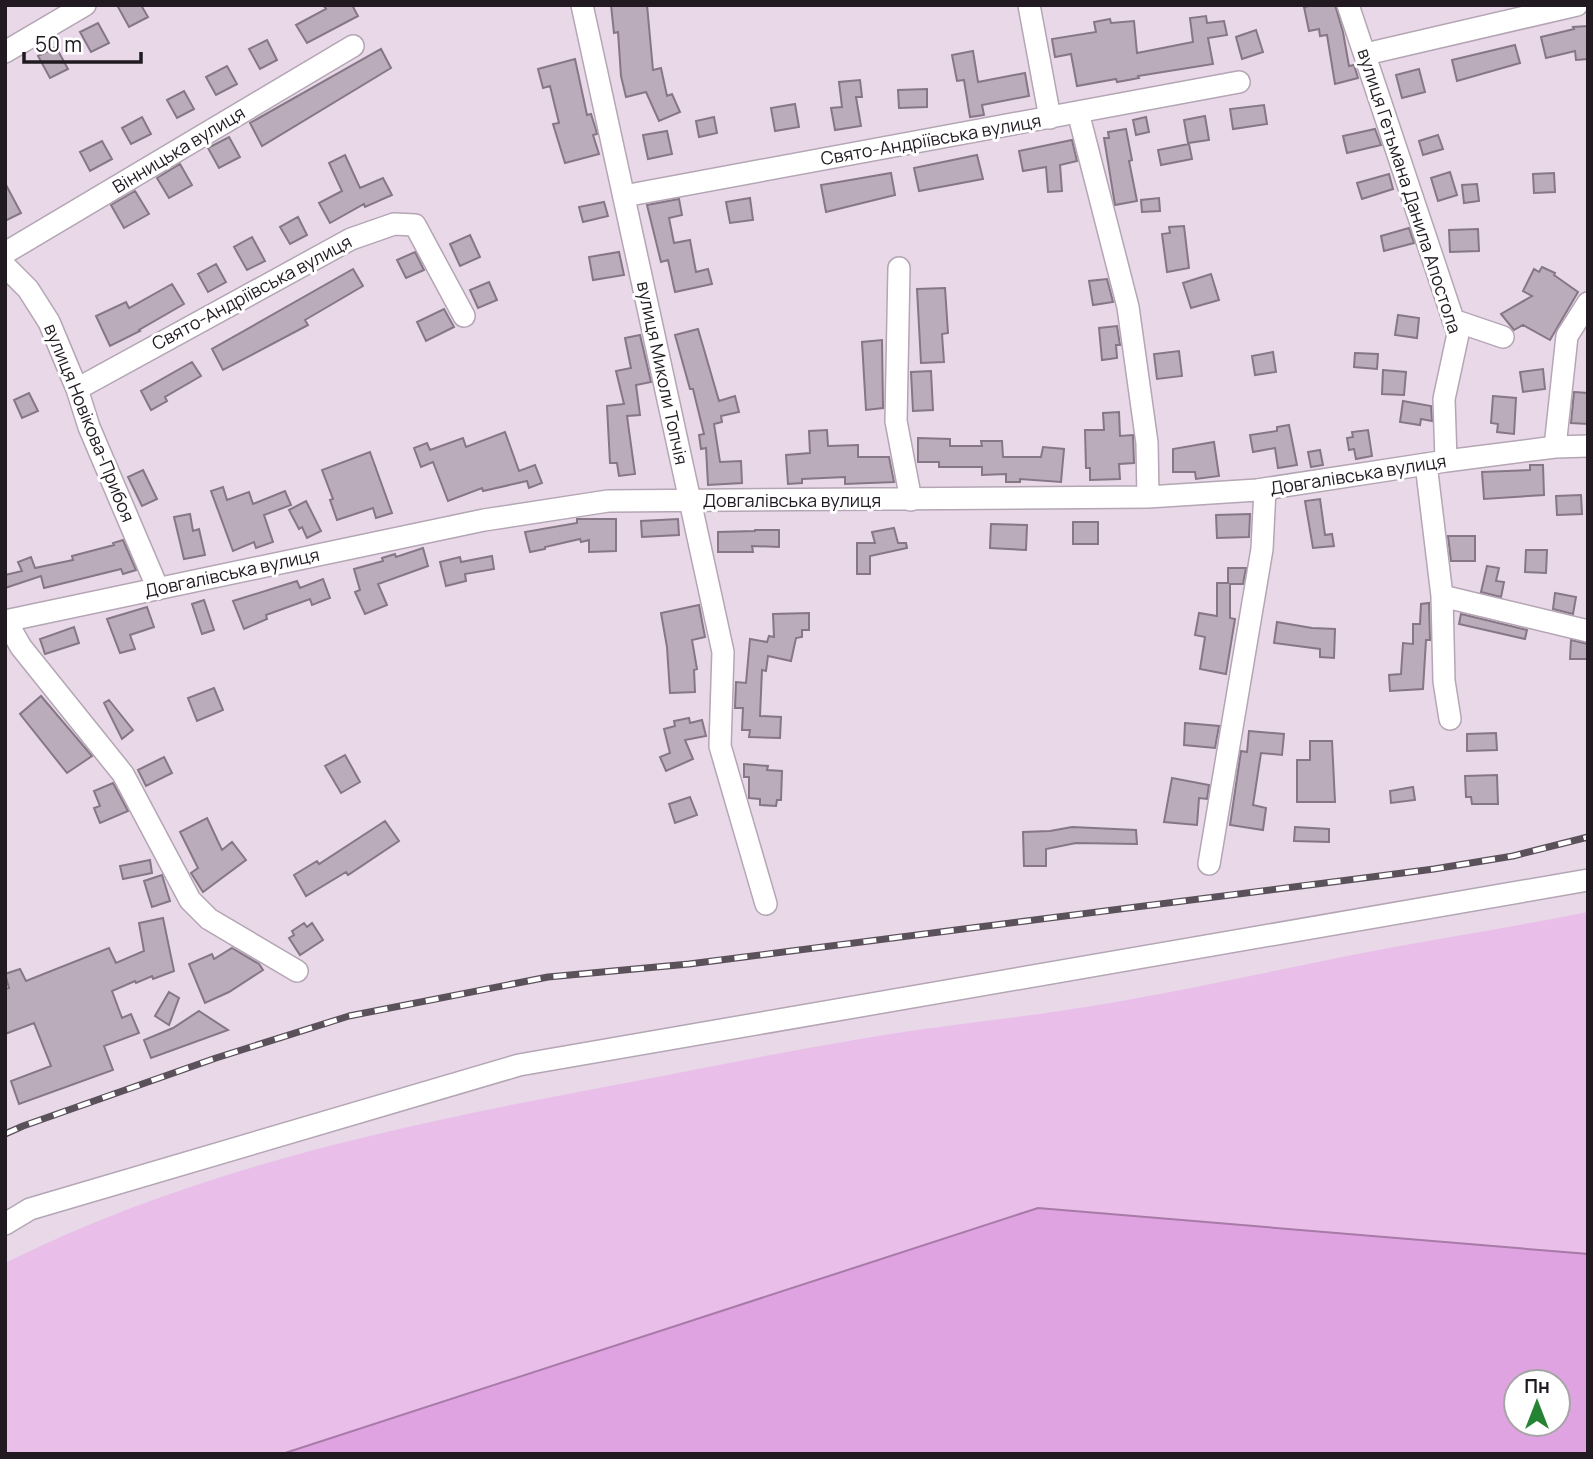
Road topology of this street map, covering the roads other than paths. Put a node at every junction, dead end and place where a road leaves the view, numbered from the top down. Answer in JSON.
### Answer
{"nodes":[{"id":1,"x":85,"y":5,"type":"edge"},
{"id":2,"x":582,"y":5,"type":"edge"},
{"id":3,"x":1029,"y":5,"type":"edge"},
{"id":4,"x":1348,"y":5,"type":"edge"},
{"id":5,"x":1577,"y":5,"type":"edge"},
{"id":6,"x":353,"y":46,"type":"dead end"},
{"id":7,"x":5,"y":52,"type":"edge"},
{"id":8,"x":1366,"y":54,"type":"junction"},
{"id":9,"x":1239,"y":82,"type":"dead end"},
{"id":10,"x":1078,"y":112,"type":"junction"},
{"id":11,"x":1050,"y":118,"type":"junction"},
{"id":12,"x":624,"y":196,"type":"junction"},
{"id":13,"x":5,"y":253,"type":"edge"},
{"id":14,"x":5,"y":266,"type":"edge"},
{"id":15,"x":899,"y":268,"type":"dead end"},
{"id":16,"x":1588,"y":303,"type":"edge"},
{"id":17,"x":464,"y":316,"type":"dead end"},
{"id":18,"x":1454,"y":320,"type":"junction"},
{"id":19,"x":1503,"y":337,"type":"dead end"},
{"id":20,"x":77,"y":389,"type":"junction"},
{"id":21,"x":1588,"y":446,"type":"edge"},
{"id":22,"x":1555,"y":447,"type":"junction"},
{"id":23,"x":1436,"y":463,"type":"junction"},
{"id":24,"x":1265,"y":489,"type":"junction"},
{"id":25,"x":1148,"y":497,"type":"junction"},
{"id":26,"x":911,"y":500,"type":"junction"},
{"id":27,"x":690,"y":502,"type":"junction"},
{"id":28,"x":158,"y":589,"type":"junction"},
{"id":29,"x":1442,"y":596,"type":"junction"},
{"id":30,"x":6,"y":621,"type":"edge"},
{"id":31,"x":1588,"y":631,"type":"edge"},
{"id":32,"x":1450,"y":719,"type":"dead end"},
{"id":33,"x":1209,"y":864,"type":"dead end"},
{"id":34,"x":1588,"y":880,"type":"edge"},
{"id":35,"x":766,"y":904,"type":"dead end"},
{"id":36,"x":297,"y":971,"type":"dead end"},
{"id":37,"x":5,"y":1224,"type":"edge"}],
"edges":[{"from":1,"to":7,"type":"street"},
{"from":2,"to":12,"type":"street","name":"вулиця Миколи Топчія"},
{"from":3,"to":11,"type":"street"},
{"from":4,"to":8,"type":"street","name":"вулиця Гетьмана Данила Апостола"},
{"from":5,"to":8,"type":"street"},
{"from":6,"to":13,"type":"street","name":"Вінницька вулиця"},
{"from":8,"to":18,"type":"street","name":"вулиця Гетьмана Данила Апостола"},
{"from":9,"to":10,"type":"street","name":"Свято-Андріївська вулиця"},
{"from":10,"to":11,"type":"street","name":"Свято-Андріївська вулиця"},
{"from":10,"to":25,"type":"street"},
{"from":11,"to":12,"type":"street","name":"Свято-Андріївська вулиця"},
{"from":12,"to":27,"type":"street","name":"вулиця Миколи Топчія"},
{"from":14,"to":20,"type":"street","name":"вулиця Новікова-Прибоя"},
{"from":15,"to":26,"type":"street"},
{"from":16,"to":22,"type":"street"},
{"from":17,"to":20,"type":"street","name":"Свято-Андріївська вулиця"},
{"from":18,"to":19,"type":"street"},
{"from":18,"to":23,"type":"street","name":"вулиця Гетьмана Данила Апостола"},
{"from":20,"to":28,"type":"street","name":"вулиця Новікова-Прибоя"},
{"from":21,"to":22,"type":"street","name":"Довгалівська вулиця"},
{"from":22,"to":23,"type":"street","name":"Довгалівська вулиця"},
{"from":23,"to":24,"type":"street","name":"Довгалівська вулиця"},
{"from":23,"to":29,"type":"street","name":"вулиця Гетьмана Данила Апостола"},
{"from":24,"to":25,"type":"street","name":"Довгалівська вулиця"},
{"from":24,"to":33,"type":"street"},
{"from":25,"to":26,"type":"street","name":"Довгалівська вулиця"},
{"from":26,"to":27,"type":"street","name":"Довгалівська вулиця"},
{"from":27,"to":28,"type":"street","name":"Довгалівська вулиця"},
{"from":27,"to":35,"type":"street","name":"вулиця Миколи Топчія"},
{"from":28,"to":30,"type":"street","name":"Довгалівська вулиця"},
{"from":29,"to":31,"type":"street"},
{"from":29,"to":32,"type":"street","name":"вулиця Гетьмана Данила Апостола"},
{"from":30,"to":36,"type":"street"},
{"from":34,"to":37,"type":"street"}]}
